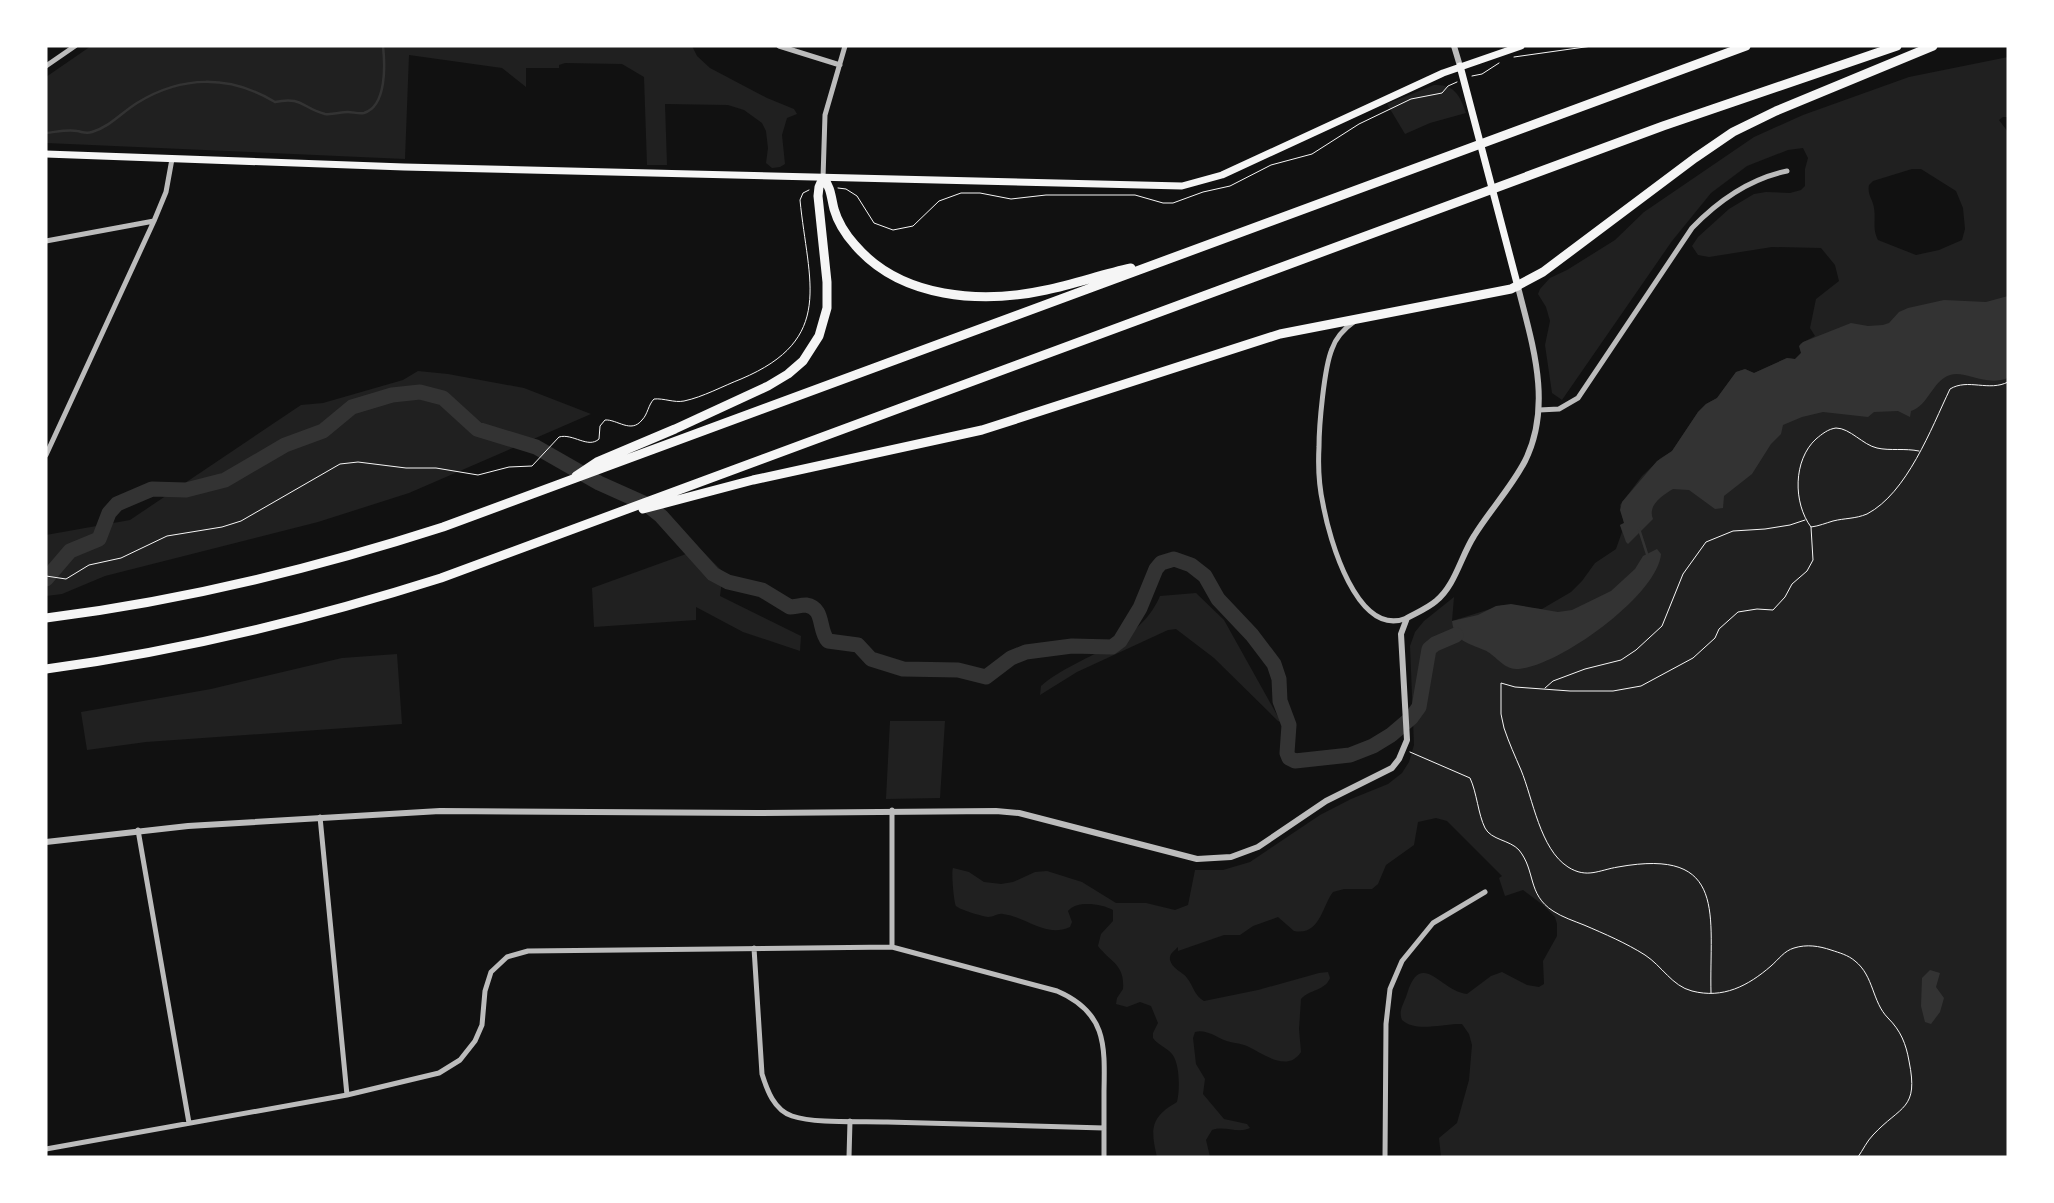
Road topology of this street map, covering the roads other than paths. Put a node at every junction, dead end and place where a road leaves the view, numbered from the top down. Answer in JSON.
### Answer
{"nodes":[{"id":1,"x":75,"y":46,"type":"edge"},
{"id":2,"x":778,"y":46,"type":"edge"},
{"id":3,"x":846,"y":46,"type":"edge"},
{"id":4,"x":1454,"y":46,"type":"edge"},
{"id":5,"x":1521,"y":46,"type":"edge"},
{"id":6,"x":1746,"y":46,"type":"edge"},
{"id":7,"x":1896,"y":46,"type":"edge"},
{"id":8,"x":1933,"y":46,"type":"edge"},
{"id":9,"x":840,"y":65,"type":"junction"},
{"id":10,"x":46,"y":66,"type":"edge"},
{"id":11,"x":1460,"y":66,"type":"junction"},
{"id":12,"x":46,"y":154,"type":"edge"},
{"id":13,"x":172,"y":160,"type":"junction"},
{"id":14,"x":1786,"y":171,"type":"dead end"},
{"id":15,"x":823,"y":178,"type":"junction"},
{"id":16,"x":154,"y":221,"type":"junction"},
{"id":17,"x":46,"y":241,"type":"edge"},
{"id":18,"x":1156,"y":263,"type":"junction"},
{"id":19,"x":1518,"y":287,"type":"junction"},
{"id":20,"x":1360,"y":318,"type":"junction"},
{"id":21,"x":1539,"y":410,"type":"junction"},
{"id":22,"x":46,"y":455,"type":"edge"},
{"id":23,"x":571,"y":481,"type":"junction"},
{"id":24,"x":626,"y":511,"type":"junction"},
{"id":25,"x":46,"y":618,"type":"edge"},
{"id":26,"x":1406,"y":618,"type":"junction"},
{"id":27,"x":46,"y":669,"type":"edge"},
{"id":28,"x":892,"y":810,"type":"junction"},
{"id":29,"x":320,"y":817,"type":"junction"},
{"id":30,"x":138,"y":830,"type":"junction"},
{"id":31,"x":46,"y":842,"type":"edge"},
{"id":32,"x":1485,"y":892,"type":"dead end"},
{"id":33,"x":892,"y":946,"type":"junction"},
{"id":34,"x":754,"y":948,"type":"junction"},
{"id":35,"x":347,"y":1095,"type":"junction"},
{"id":36,"x":850,"y":1120,"type":"junction"},
{"id":37,"x":189,"y":1123,"type":"junction"},
{"id":38,"x":1104,"y":1128,"type":"junction"},
{"id":39,"x":46,"y":1150,"type":"edge"},
{"id":40,"x":48,"y":1157,"type":"edge"},
{"id":41,"x":849,"y":1157,"type":"edge"},
{"id":42,"x":1104,"y":1157,"type":"edge"},
{"id":43,"x":1385,"y":1157,"type":"edge"}],
"edges":[{"from":1,"to":10,"type":"street"},
{"from":2,"to":9,"type":"street"},
{"from":3,"to":9,"type":"street"},
{"from":4,"to":11,"type":"street"},
{"from":5,"to":11,"type":"main road"},
{"from":6,"to":18,"type":"highway"},
{"from":7,"to":24,"type":"highway"},
{"from":8,"to":19,"type":"highway"},
{"from":9,"to":15,"type":"street"},
{"from":11,"to":15,"type":"main road"},
{"from":11,"to":19,"type":"main road"},
{"from":12,"to":13,"type":"main road"},
{"from":13,"to":15,"type":"main road"},
{"from":13,"to":16,"type":"street"},
{"from":14,"to":21,"type":"street"},
{"from":15,"to":18,"type":"highway"},
{"from":15,"to":23,"type":"highway"},
{"from":16,"to":17,"type":"street"},
{"from":16,"to":22,"type":"street"},
{"from":18,"to":23,"type":"highway"},
{"from":19,"to":20,"type":"highway"},
{"from":19,"to":21,"type":"street"},
{"from":20,"to":24,"type":"highway"},
{"from":20,"to":26,"type":"street"},
{"from":21,"to":26,"type":"street"},
{"from":23,"to":25,"type":"highway"},
{"from":24,"to":27,"type":"highway"},
{"from":26,"to":28,"type":"street"},
{"from":28,"to":29,"type":"street"},
{"from":28,"to":33,"type":"street"},
{"from":29,"to":30,"type":"street"},
{"from":29,"to":35,"type":"street"},
{"from":30,"to":31,"type":"street"},
{"from":30,"to":37,"type":"street"},
{"from":32,"to":43,"type":"street"},
{"from":33,"to":34,"type":"street"},
{"from":33,"to":38,"type":"street"},
{"from":34,"to":35,"type":"street"},
{"from":34,"to":36,"type":"street"},
{"from":35,"to":37,"type":"street"},
{"from":36,"to":38,"type":"street"},
{"from":36,"to":41,"type":"street"},
{"from":37,"to":39,"type":"street"},
{"from":38,"to":42,"type":"street"},
{"from":39,"to":40,"type":"street"}]}
